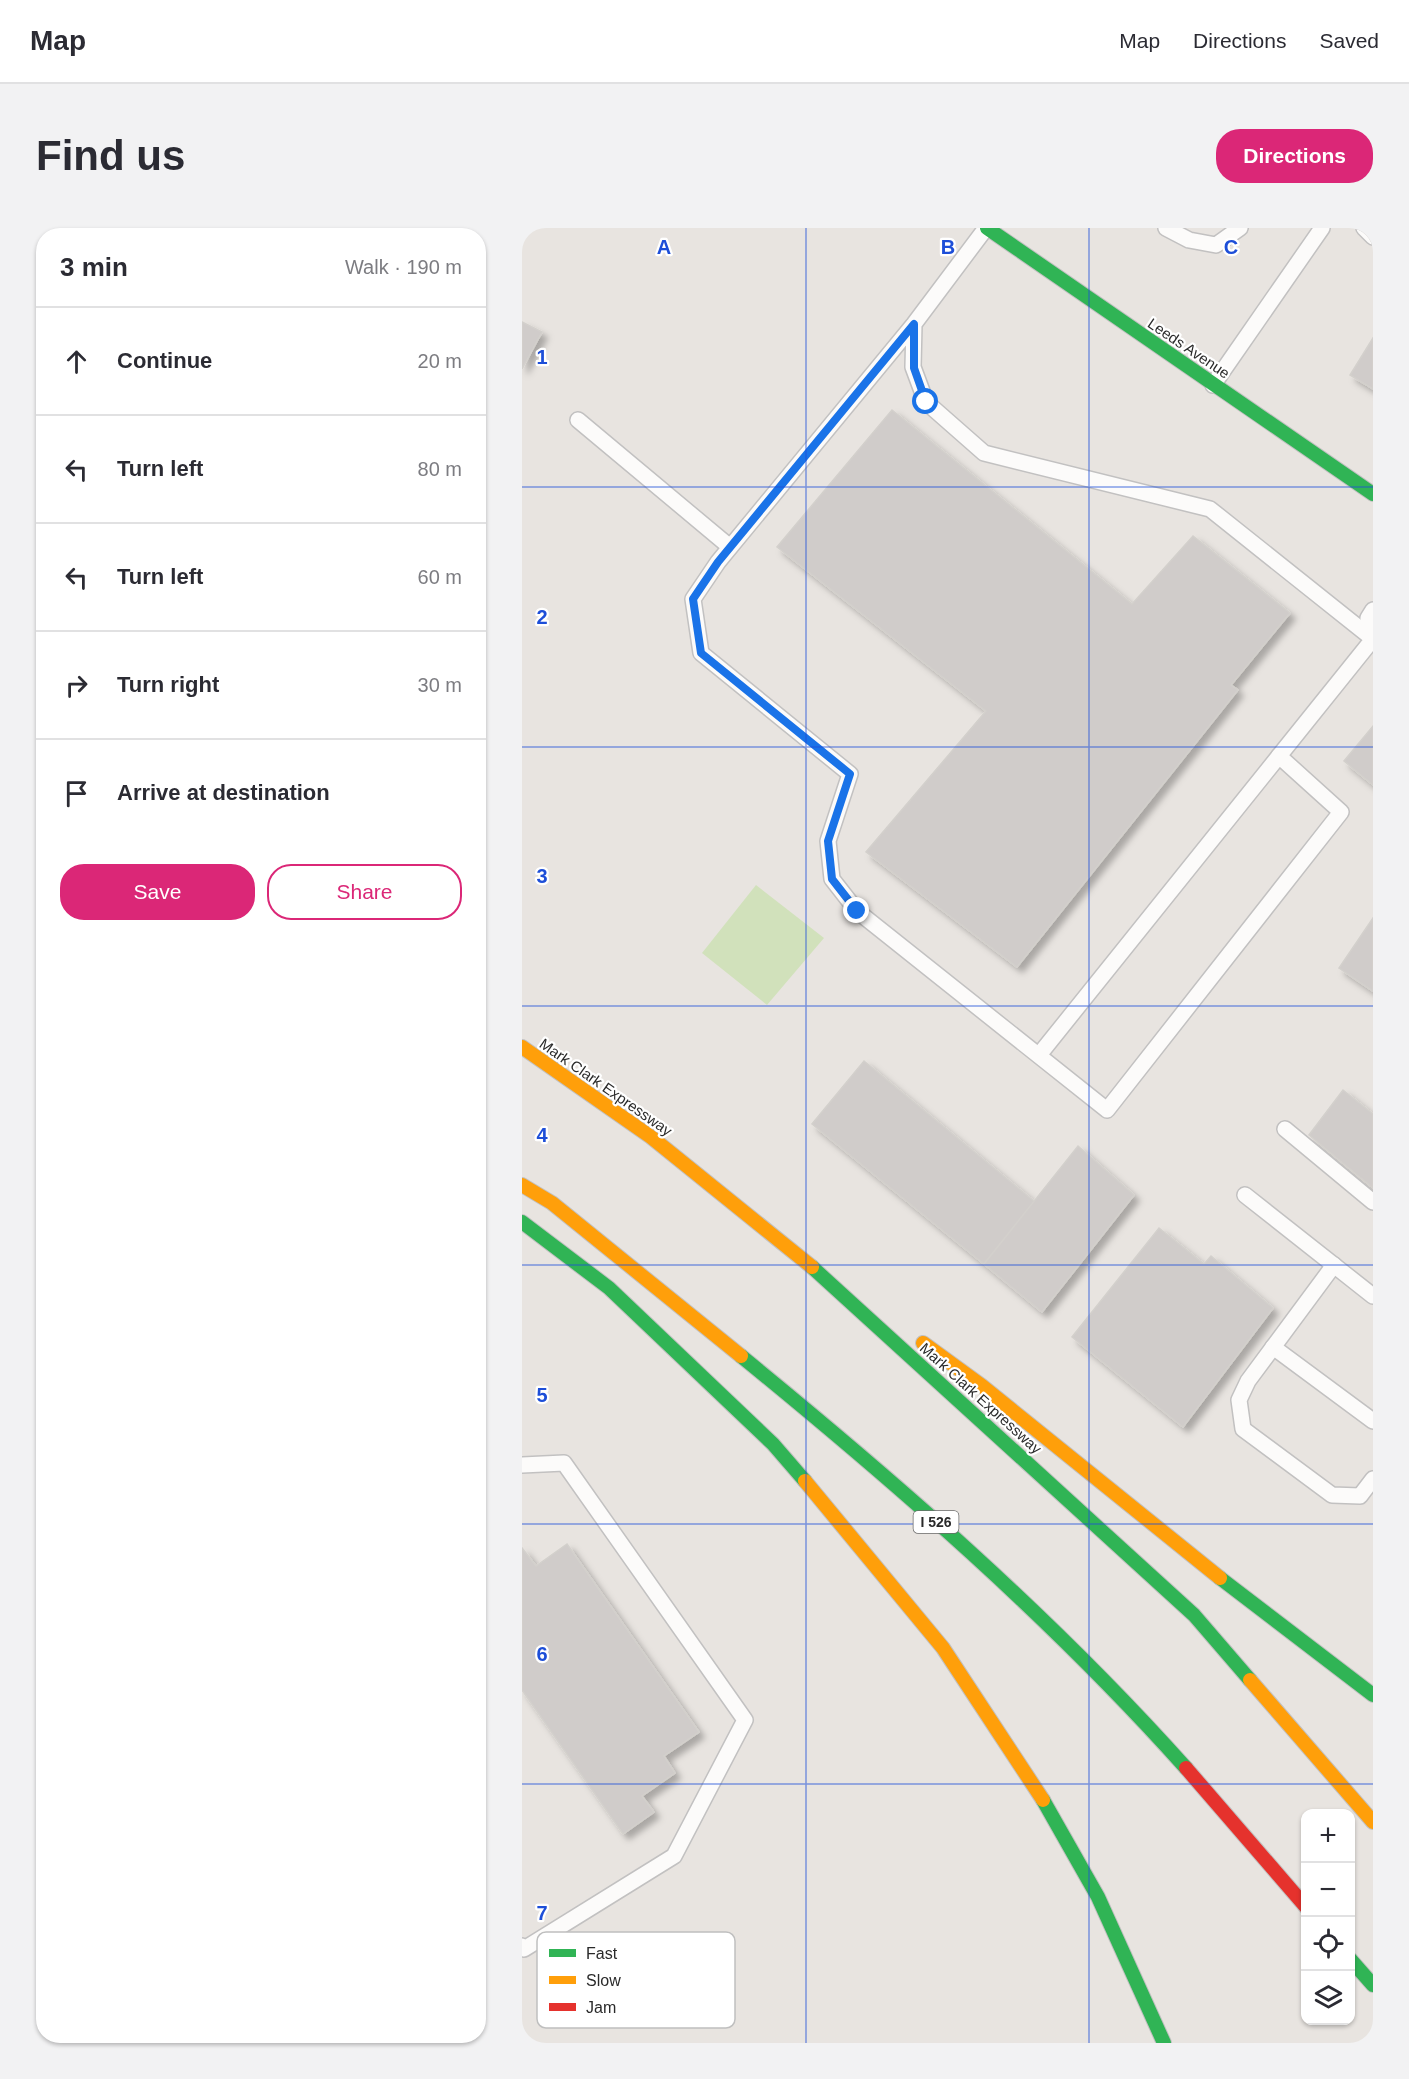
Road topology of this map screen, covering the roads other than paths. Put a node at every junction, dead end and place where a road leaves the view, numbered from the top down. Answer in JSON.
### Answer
{"nodes":[{"id":1,"x":986,"y":228,"type":"edge"},
{"id":2,"x":1166,"y":228,"type":"edge"},
{"id":3,"x":1240,"y":228,"type":"edge"},
{"id":4,"x":1322,"y":228,"type":"edge"},
{"id":5,"x":1364,"y":228,"type":"edge"},
{"id":6,"x":1373,"y":237,"type":"edge"},
{"id":7,"x":914,"y":324,"type":"junction"},
{"id":8,"x":1213,"y":385,"type":"junction"},
{"id":9,"x":578,"y":420,"type":"dead end"},
{"id":10,"x":1373,"y":494,"type":"edge"},
{"id":11,"x":730,"y":548,"type":"junction"},
{"id":12,"x":1373,"y":610,"type":"edge"},
{"id":13,"x":1373,"y":639,"type":"edge"},
{"id":14,"x":1278,"y":756,"type":"junction"},
{"id":15,"x":522,"y":1047,"type":"edge"},
{"id":16,"x":1039,"y":1055,"type":"junction"},
{"id":17,"x":1285,"y":1130,"type":"dead end"},
{"id":18,"x":522,"y":1185,"type":"edge"},
{"id":19,"x":1245,"y":1195,"type":"dead end"},
{"id":20,"x":1373,"y":1202,"type":"edge"},
{"id":21,"x":522,"y":1222,"type":"edge"},
{"id":22,"x":803,"y":1258,"type":"junction"},
{"id":23,"x":1334,"y":1265,"type":"junction"},
{"id":24,"x":1373,"y":1296,"type":"edge"},
{"id":25,"x":1273,"y":1347,"type":"junction"},
{"id":26,"x":1373,"y":1421,"type":"edge"},
{"id":27,"x":522,"y":1465,"type":"edge"},
{"id":28,"x":1373,"y":1479,"type":"edge"},
{"id":29,"x":1373,"y":1695,"type":"edge"},
{"id":30,"x":1373,"y":1822,"type":"edge"},
{"id":31,"x":1301,"y":1902,"type":"edge"},
{"id":32,"x":550,"y":1932,"type":"edge"},
{"id":33,"x":537,"y":1940,"type":"edge"},
{"id":34,"x":522,"y":1946,"type":"edge"},
{"id":35,"x":1355,"y":1965,"type":"edge"},
{"id":36,"x":1373,"y":1985,"type":"edge"},
{"id":37,"x":1164,"y":2043,"type":"edge"}],
"edges":[{"from":1,"to":7,"type":"lane"},
{"from":1,"to":8,"type":"main road","name":"Leeds Avenue"},
{"from":2,"to":3,"type":"lane"},
{"from":4,"to":8,"type":"lane"},
{"from":5,"to":6,"type":"lane"},
{"from":7,"to":11,"type":"lane"},
{"from":7,"to":13,"type":"lane"},
{"from":8,"to":10,"type":"main road","name":"Leeds Avenue"},
{"from":9,"to":11,"type":"lane"},
{"from":11,"to":16,"type":"lane"},
{"from":12,"to":13,"type":"lane"},
{"from":13,"to":14,"type":"lane"},
{"from":14,"to":16,"type":"lane"},
{"from":14,"to":16,"type":"lane"},
{"from":15,"to":22,"type":"main road","name":"Mark Clark Expressway"},
{"from":17,"to":20,"type":"lane"},
{"from":18,"to":31,"type":"main road","number":"I 526"},
{"from":19,"to":23,"type":"lane"},
{"from":21,"to":37,"type":"main road"},
{"from":22,"to":29,"type":"main road"},
{"from":22,"to":30,"type":"main road","name":"Mark Clark Expressway"},
{"from":23,"to":24,"type":"lane"},
{"from":23,"to":25,"type":"lane"},
{"from":25,"to":26,"type":"lane"},
{"from":25,"to":28,"type":"lane"},
{"from":27,"to":32,"type":"lane"},
{"from":33,"to":34,"type":"lane"},
{"from":35,"to":36,"type":"main road"}]}
